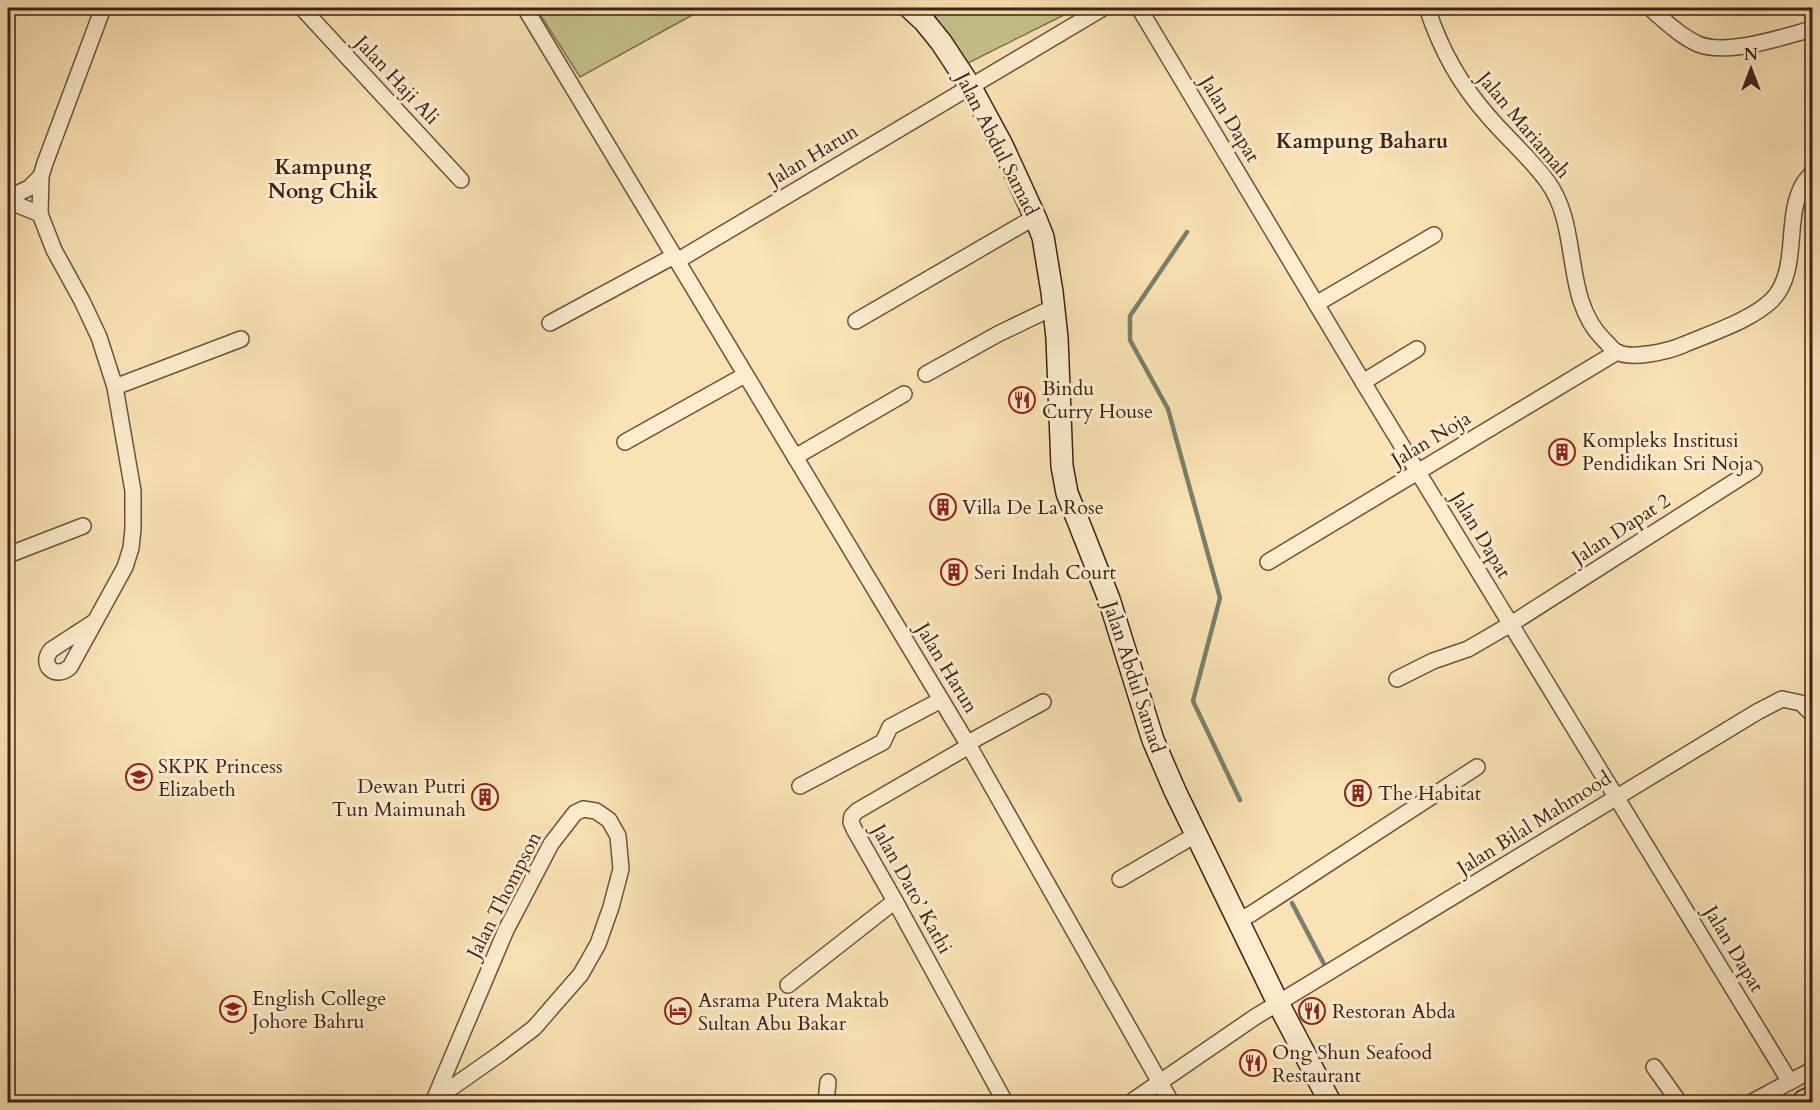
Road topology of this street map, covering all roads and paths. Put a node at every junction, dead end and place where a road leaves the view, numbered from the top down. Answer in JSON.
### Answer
{"nodes":[{"id":1,"x":103,"y":8,"type":"edge"},
{"id":2,"x":302,"y":8,"type":"edge"},
{"id":3,"x":525,"y":8,"type":"edge"},
{"id":4,"x":910,"y":8,"type":"edge"},
{"id":5,"x":1103,"y":8,"type":"edge"},
{"id":6,"x":1138,"y":8,"type":"edge"},
{"id":7,"x":1427,"y":8,"type":"edge"},
{"id":8,"x":1650,"y":8,"type":"edge"},
{"id":9,"x":1812,"y":28,"type":"edge"},
{"id":10,"x":970,"y":86,"type":"junction"},
{"id":11,"x":1812,"y":173,"type":"edge"},
{"id":12,"x":41,"y":176,"type":"junction"},
{"id":13,"x":461,"y":180,"type":"dead end"},
{"id":14,"x":8,"y":199,"type":"edge"},
{"id":15,"x":40,"y":214,"type":"junction"},
{"id":16,"x":1035,"y":217,"type":"junction"},
{"id":17,"x":1434,"y":235,"type":"dead end"},
{"id":18,"x":675,"y":258,"type":"junction"},
{"id":19,"x":1316,"y":304,"type":"junction"},
{"id":20,"x":1054,"y":307,"type":"junction"},
{"id":21,"x":856,"y":321,"type":"dead end"},
{"id":22,"x":550,"y":322,"type":"dead end"},
{"id":23,"x":241,"y":339,"type":"dead end"},
{"id":24,"x":1417,"y":349,"type":"dead end"},
{"id":25,"x":1617,"y":352,"type":"junction"},
{"id":26,"x":926,"y":374,"type":"dead end"},
{"id":27,"x":745,"y":375,"type":"junction"},
{"id":28,"x":1363,"y":382,"type":"junction"},
{"id":29,"x":115,"y":387,"type":"junction"},
{"id":30,"x":904,"y":394,"type":"dead end"},
{"id":31,"x":625,"y":442,"type":"dead end"},
{"id":32,"x":795,"y":457,"type":"junction"},
{"id":33,"x":1754,"y":469,"type":"dead end"},
{"id":34,"x":1418,"y":472,"type":"junction"},
{"id":35,"x":83,"y":526,"type":"dead end"},
{"id":36,"x":8,"y":555,"type":"edge"},
{"id":37,"x":1268,"y":562,"type":"dead end"},
{"id":38,"x":94,"y":622,"type":"dead end"},
{"id":39,"x":1511,"y":624,"type":"junction"},
{"id":40,"x":1396,"y":679,"type":"dead end"},
{"id":41,"x":941,"y":700,"type":"junction"},
{"id":42,"x":1043,"y":702,"type":"dead end"},
{"id":43,"x":1812,"y":714,"type":"edge"},
{"id":44,"x":969,"y":745,"type":"junction"},
{"id":45,"x":1477,"y":767,"type":"dead end"},
{"id":46,"x":800,"y":786,"type":"dead end"},
{"id":47,"x":1617,"y":796,"type":"junction"},
{"id":48,"x":1197,"y":834,"type":"junction"},
{"id":49,"x":1120,"y":879,"type":"dead end"},
{"id":50,"x":895,"y":901,"type":"junction"},
{"id":51,"x":1238,"y":918,"type":"junction"},
{"id":52,"x":788,"y":985,"type":"dead end"},
{"id":53,"x":1278,"y":1003,"type":"junction"},
{"id":54,"x":1654,"y":1066,"type":"dead end"},
{"id":55,"x":1812,"y":1070,"type":"edge"},
{"id":56,"x":828,"y":1082,"type":"dead end"},
{"id":57,"x":1790,"y":1082,"type":"junction"},
{"id":58,"x":1159,"y":1083,"type":"junction"},
{"id":59,"x":1812,"y":1099,"type":"edge"},
{"id":60,"x":434,"y":1101,"type":"edge"},
{"id":61,"x":826,"y":1102,"type":"edge"},
{"id":62,"x":1005,"y":1102,"type":"edge"},
{"id":63,"x":1131,"y":1102,"type":"edge"},
{"id":64,"x":1171,"y":1102,"type":"edge"},
{"id":65,"x":1330,"y":1102,"type":"edge"},
{"id":66,"x":1679,"y":1102,"type":"edge"},
{"id":67,"x":1752,"y":1102,"type":"edge"},
{"id":68,"x":1805,"y":1102,"type":"edge"}],
"edges":[{"from":1,"to":12,"type":"street"},
{"from":2,"to":13,"type":"street","name":"Jalan Haji Ali"},
{"from":3,"to":18,"type":"street","name":"Jalan Harun"},
{"from":4,"to":10,"type":"street","name":"Jalan Abdul Samad"},
{"from":5,"to":10,"type":"street","name":"Jalan Harun"},
{"from":6,"to":19,"type":"street","name":"Jalan Dapat"},
{"from":7,"to":25,"type":"street","name":"Jalan Mariamah"},
{"from":8,"to":9,"type":"street"},
{"from":10,"to":16,"type":"street","name":"Jalan Abdul Samad"},
{"from":10,"to":18,"type":"street","name":"Jalan Harun"},
{"from":11,"to":25,"type":"street"},
{"from":12,"to":14,"type":"street"},
{"from":12,"to":15,"type":"street"},
{"from":14,"to":15,"type":"street"},
{"from":15,"to":29,"type":"street"},
{"from":16,"to":20,"type":"street","name":"Jalan Abdul Samad"},
{"from":16,"to":21,"type":"street"},
{"from":17,"to":19,"type":"street"},
{"from":18,"to":22,"type":"street"},
{"from":18,"to":27,"type":"street","name":"Jalan Harun"},
{"from":19,"to":28,"type":"street","name":"Jalan Dapat"},
{"from":20,"to":26,"type":"street"},
{"from":20,"to":48,"type":"street","name":"Jalan Abdul Samad"},
{"from":23,"to":29,"type":"street"},
{"from":24,"to":28,"type":"street"},
{"from":25,"to":34,"type":"street","name":"Jalan Noja"},
{"from":27,"to":31,"type":"street"},
{"from":27,"to":32,"type":"street","name":"Jalan Harun"},
{"from":28,"to":34,"type":"street","name":"Jalan Dapat"},
{"from":29,"to":38,"type":"street"},
{"from":30,"to":32,"type":"street"},
{"from":32,"to":41,"type":"street","name":"Jalan Harun"},
{"from":33,"to":39,"type":"street","name":"Jalan Dapat 2"},
{"from":34,"to":37,"type":"street","name":"Jalan Noja"},
{"from":34,"to":39,"type":"street","name":"Jalan Dapat"},
{"from":35,"to":36,"type":"street"},
{"from":39,"to":40,"type":"street","name":"Jalan Dapat 2"},
{"from":39,"to":47,"type":"street","name":"Jalan Dapat"},
{"from":41,"to":44,"type":"street","name":"Jalan Harun"},
{"from":41,"to":46,"type":"street"},
{"from":42,"to":44,"type":"street"},
{"from":43,"to":47,"type":"street","name":"Jalan Bilal Mahmood"},
{"from":44,"to":50,"type":"street","name":"Jalan Dato’ Kathi"},
{"from":44,"to":58,"type":"street","name":"Jalan Harun"},
{"from":45,"to":51,"type":"street"},
{"from":47,"to":53,"type":"street","name":"Jalan Bilal Mahmood"},
{"from":47,"to":57,"type":"street","name":"Jalan Dapat"},
{"from":48,"to":49,"type":"street"},
{"from":48,"to":51,"type":"street","name":"Jalan Abdul Samad"},
{"from":50,"to":52,"type":"street"},
{"from":50,"to":62,"type":"street","name":"Jalan Dato’ Kathi"},
{"from":51,"to":53,"type":"street","name":"Jalan Abdul Samad"},
{"from":53,"to":58,"type":"street","name":"Jalan Bilal Mahmood"},
{"from":53,"to":65,"type":"street","name":"Jalan Abdul Samad"},
{"from":54,"to":66,"type":"street"},
{"from":55,"to":57,"type":"street"},
{"from":56,"to":61,"type":"street"},
{"from":57,"to":67,"type":"street"},
{"from":58,"to":63,"type":"street","name":"Jalan Bilal Mahmood"},
{"from":58,"to":64,"type":"street","name":"Jalan Harun"},
{"from":59,"to":68,"type":"main road"},
{"from":60,"to":60,"type":"street","name":"Jalan Thompson"}]}
